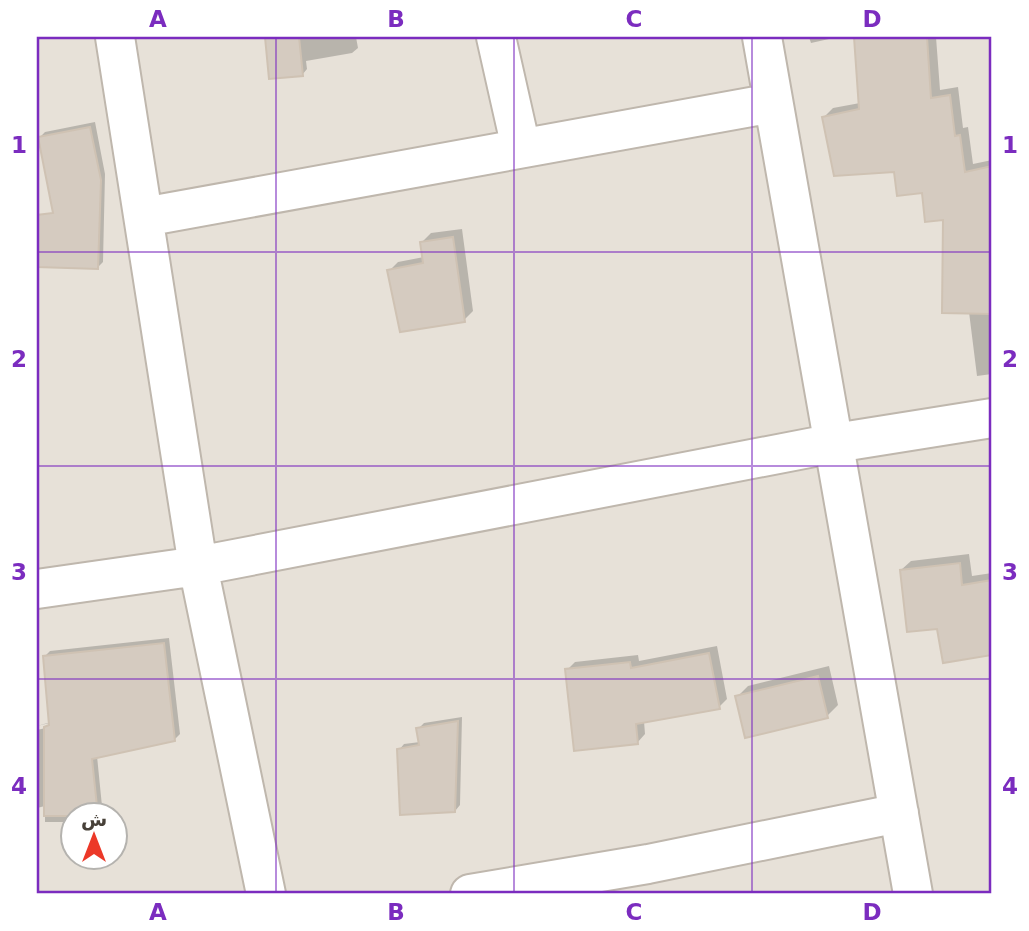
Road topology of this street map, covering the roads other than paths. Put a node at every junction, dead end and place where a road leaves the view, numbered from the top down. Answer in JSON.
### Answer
{"nodes":[{"id":1,"x":115,"y":37,"type":"edge"},
{"id":2,"x":496,"y":37,"type":"edge"},
{"id":3,"x":762,"y":37,"type":"edge"},
{"id":4,"x":773,"y":103,"type":"junction"},
{"id":5,"x":521,"y":148,"type":"junction"},
{"id":6,"x":144,"y":217,"type":"junction"},
{"id":7,"x":992,"y":418,"type":"edge"},
{"id":8,"x":835,"y":443,"type":"junction"},
{"id":9,"x":198,"y":566,"type":"junction"},
{"id":10,"x":37,"y":589,"type":"edge"},
{"id":11,"x":899,"y":813,"type":"junction"},
{"id":12,"x":651,"y":879,"type":"edge"},
{"id":13,"x":266,"y":894,"type":"edge"},
{"id":14,"x":470,"y":894,"type":"edge"},
{"id":15,"x":913,"y":894,"type":"edge"}],
"edges":[{"from":1,"to":6,"type":"street"},
{"from":2,"to":5,"type":"street"},
{"from":3,"to":4,"type":"street"},
{"from":4,"to":5,"type":"street"},
{"from":4,"to":8,"type":"street"},
{"from":5,"to":6,"type":"street"},
{"from":6,"to":9,"type":"street"},
{"from":7,"to":8,"type":"street"},
{"from":8,"to":9,"type":"street"},
{"from":8,"to":11,"type":"street"},
{"from":9,"to":10,"type":"street"},
{"from":9,"to":13,"type":"street"},
{"from":11,"to":12,"type":"street"},
{"from":11,"to":15,"type":"street"},
{"from":12,"to":14,"type":"street"}]}
